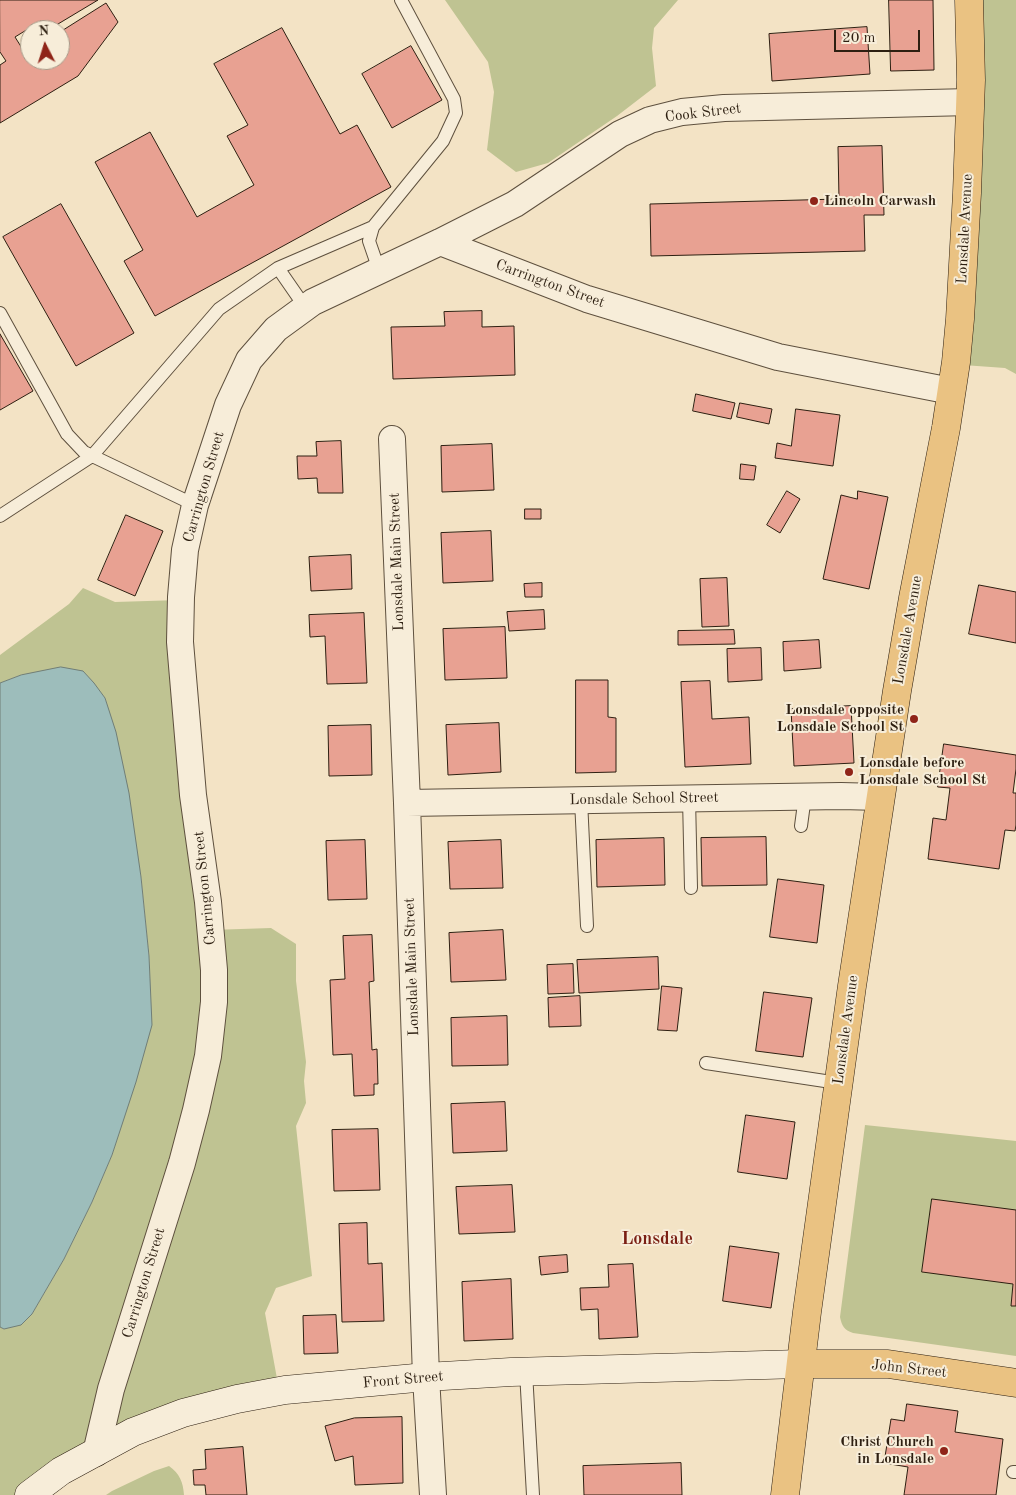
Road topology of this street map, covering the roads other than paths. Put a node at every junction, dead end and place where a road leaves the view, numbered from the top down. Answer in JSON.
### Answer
{"nodes":[{"id":1,"x":401,"y":0,"type":"edge"},
{"id":2,"x":969,"y":0,"type":"edge"},
{"id":3,"x":970,"y":102,"type":"junction"},
{"id":4,"x":373,"y":228,"type":"junction"},
{"id":5,"x":440,"y":242,"type":"junction"},
{"id":6,"x":278,"y":268,"type":"junction"},
{"id":7,"x":379,"y":270,"type":"junction"},
{"id":8,"x":305,"y":307,"type":"junction"},
{"id":9,"x":0,"y":313,"type":"edge"},
{"id":10,"x":951,"y":391,"type":"junction"},
{"id":11,"x":392,"y":439,"type":"dead end"},
{"id":12,"x":92,"y":456,"type":"junction"},
{"id":13,"x":195,"y":506,"type":"junction"},
{"id":14,"x":0,"y":516,"type":"edge"},
{"id":15,"x":805,"y":796,"type":"junction"},
{"id":16,"x":880,"y":797,"type":"junction"},
{"id":17,"x":689,"y":798,"type":"junction"},
{"id":18,"x":581,"y":800,"type":"junction"},
{"id":19,"x":408,"y":803,"type":"junction"},
{"id":20,"x":801,"y":826,"type":"dead end"},
{"id":21,"x":691,"y":888,"type":"dead end"},
{"id":22,"x":587,"y":926,"type":"dead end"},
{"id":23,"x":706,"y":1063,"type":"dead end"},
{"id":24,"x":838,"y":1083,"type":"junction"},
{"id":25,"x":801,"y":1364,"type":"junction"},
{"id":26,"x":526,"y":1372,"type":"junction"},
{"id":27,"x":426,"y":1377,"type":"junction"},
{"id":28,"x":1016,"y":1383,"type":"edge"},
{"id":29,"x":96,"y":1453,"type":"junction"},
{"id":30,"x":29,"y":1495,"type":"edge"},
{"id":31,"x":433,"y":1495,"type":"edge"},
{"id":32,"x":533,"y":1495,"type":"edge"},
{"id":33,"x":785,"y":1495,"type":"edge"}],
"edges":[{"from":1,"to":4,"type":"lane"},
{"from":2,"to":3,"type":"main road","name":"Lonsdale Avenue"},
{"from":3,"to":5,"type":"street","name":"Cook Street"},
{"from":3,"to":10,"type":"main road","name":"Lonsdale Avenue"},
{"from":4,"to":6,"type":"lane"},
{"from":4,"to":7,"type":"lane"},
{"from":5,"to":7,"type":"street","name":"Carrington Street"},
{"from":5,"to":10,"type":"street","name":"Carrington Street"},
{"from":6,"to":8,"type":"lane"},
{"from":6,"to":12,"type":"lane"},
{"from":7,"to":8,"type":"street","name":"Carrington Street"},
{"from":8,"to":13,"type":"street","name":"Carrington Street"},
{"from":9,"to":12,"type":"lane"},
{"from":10,"to":16,"type":"main road","name":"Lonsdale Avenue"},
{"from":11,"to":19,"type":"street","name":"Lonsdale Main Street"},
{"from":12,"to":13,"type":"lane"},
{"from":12,"to":14,"type":"lane"},
{"from":13,"to":29,"type":"street","name":"Carrington Street"},
{"from":15,"to":16,"type":"street","name":"Lonsdale School Street"},
{"from":15,"to":17,"type":"street","name":"Lonsdale School Street"},
{"from":15,"to":20,"type":"lane"},
{"from":16,"to":24,"type":"main road","name":"Lonsdale Avenue"},
{"from":17,"to":18,"type":"street","name":"Lonsdale School Street"},
{"from":17,"to":21,"type":"lane"},
{"from":18,"to":19,"type":"street","name":"Lonsdale School Street"},
{"from":18,"to":22,"type":"lane"},
{"from":19,"to":27,"type":"street","name":"Lonsdale Main Street"},
{"from":23,"to":24,"type":"lane"},
{"from":24,"to":25,"type":"main road","name":"Lonsdale Avenue"},
{"from":25,"to":26,"type":"main road","name":"Front Street"},
{"from":25,"to":28,"type":"main road","name":"John Street"},
{"from":25,"to":33,"type":"main road","name":"Lonsdale Avenue"},
{"from":26,"to":27,"type":"main road","name":"Front Street"},
{"from":26,"to":32,"type":"lane"},
{"from":27,"to":29,"type":"main road","name":"Front Street"},
{"from":27,"to":31,"type":"street","name":"Lonsdale Main Street"},
{"from":29,"to":30,"type":"main road","name":"Front Street"}]}
